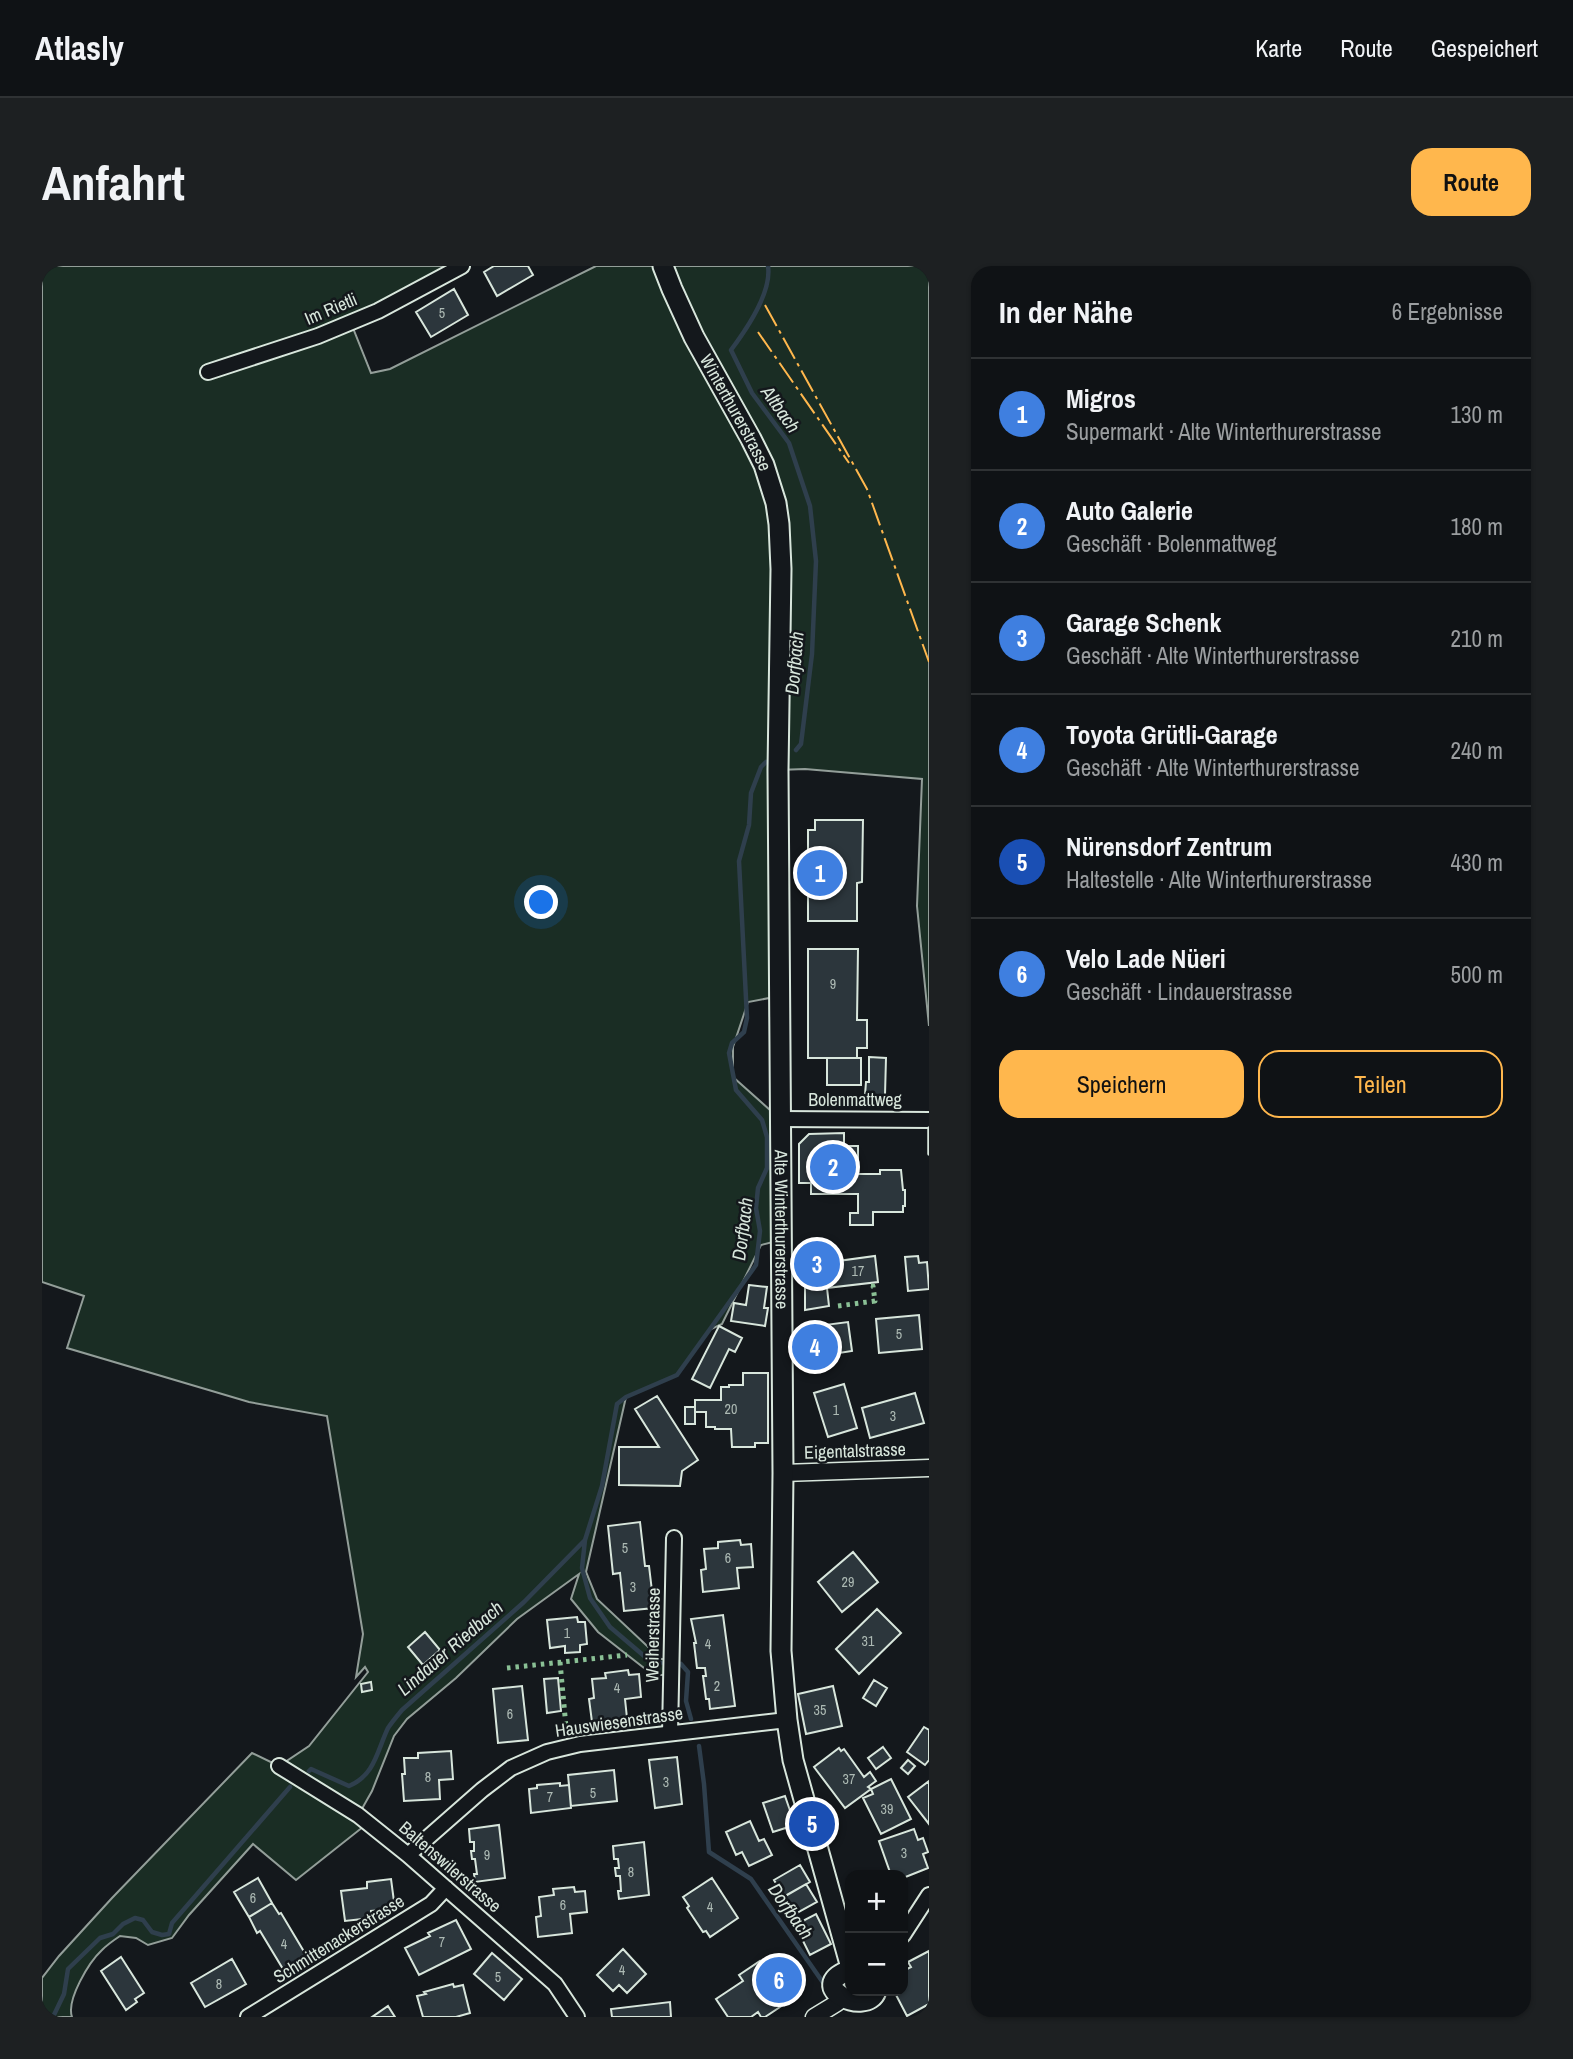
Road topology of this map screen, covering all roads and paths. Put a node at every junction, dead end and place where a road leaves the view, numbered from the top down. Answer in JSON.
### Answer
{"nodes":[{"id":1,"x":462,"y":266,"type":"edge"},
{"id":2,"x":663,"y":266,"type":"edge"},
{"id":3,"x":208,"y":372,"type":"dead end"},
{"id":4,"x":781,"y":569,"type":"joint"},
{"id":5,"x":780,"y":1119,"type":"junction"},
{"id":6,"x":929,"y":1120,"type":"edge"},
{"id":7,"x":929,"y":1468,"type":"edge"},
{"id":8,"x":783,"y":1473,"type":"junction"},
{"id":9,"x":674,"y":1538,"type":"dead end"},
{"id":10,"x":787,"y":1720,"type":"junction"},
{"id":11,"x":670,"y":1733,"type":"junction"},
{"id":12,"x":279,"y":1766,"type":"dead end"},
{"id":13,"x":408,"y":1855,"type":"junction"},
{"id":14,"x":446,"y":1888,"type":"junction"},
{"id":15,"x":929,"y":1895,"type":"edge"},
{"id":16,"x":904,"y":1933,"type":"edge"},
{"id":17,"x":845,"y":1948,"type":"edge"},
{"id":18,"x":845,"y":1971,"type":"edge"},
{"id":19,"x":874,"y":1996,"type":"edge"},
{"id":20,"x":837,"y":2003,"type":"junction"},
{"id":21,"x":866,"y":2013,"type":"edge"},
{"id":22,"x":248,"y":2017,"type":"edge"},
{"id":23,"x":577,"y":2017,"type":"edge"},
{"id":24,"x":814,"y":2017,"type":"edge"}],
"edges":[{"from":1,"to":3,"type":"street","name":"Im Rietli"},
{"from":2,"to":4,"type":"main road","name":"Winterthurerstrasse"},
{"from":4,"to":5,"type":"main road","name":"Alte Winterthurerstrasse"},
{"from":5,"to":6,"type":"street","name":"Bolenmattweg"},
{"from":5,"to":8,"type":"main road","name":"Alte Winterthurerstrasse"},
{"from":7,"to":8,"type":"street","name":"Eigentalstrasse"},
{"from":8,"to":10,"type":"main road","name":"Alte Winterthurerstrasse"},
{"from":9,"to":11,"type":"street","name":"Weiherstrasse"},
{"from":10,"to":11,"type":"street","name":"Hauswiesenstrasse"},
{"from":10,"to":17,"type":"main road","name":"Alte Winterthurerstrasse"},
{"from":11,"to":13,"type":"street","name":"Hauswiesenstrasse"},
{"from":12,"to":13,"type":"street","name":"Baltenswilerstrasse"},
{"from":13,"to":14,"type":"street","name":"Baltenswilerstrasse"},
{"from":14,"to":22,"type":"street","name":"Schmittenackerstrasse"},
{"from":14,"to":23,"type":"street","name":"Baltenswilerstrasse"},
{"from":15,"to":16,"type":"street"},
{"from":18,"to":20,"type":"main road"},
{"from":19,"to":21,"type":"main road"},
{"from":20,"to":21,"type":"main road"},
{"from":20,"to":24,"type":"street"}]}
